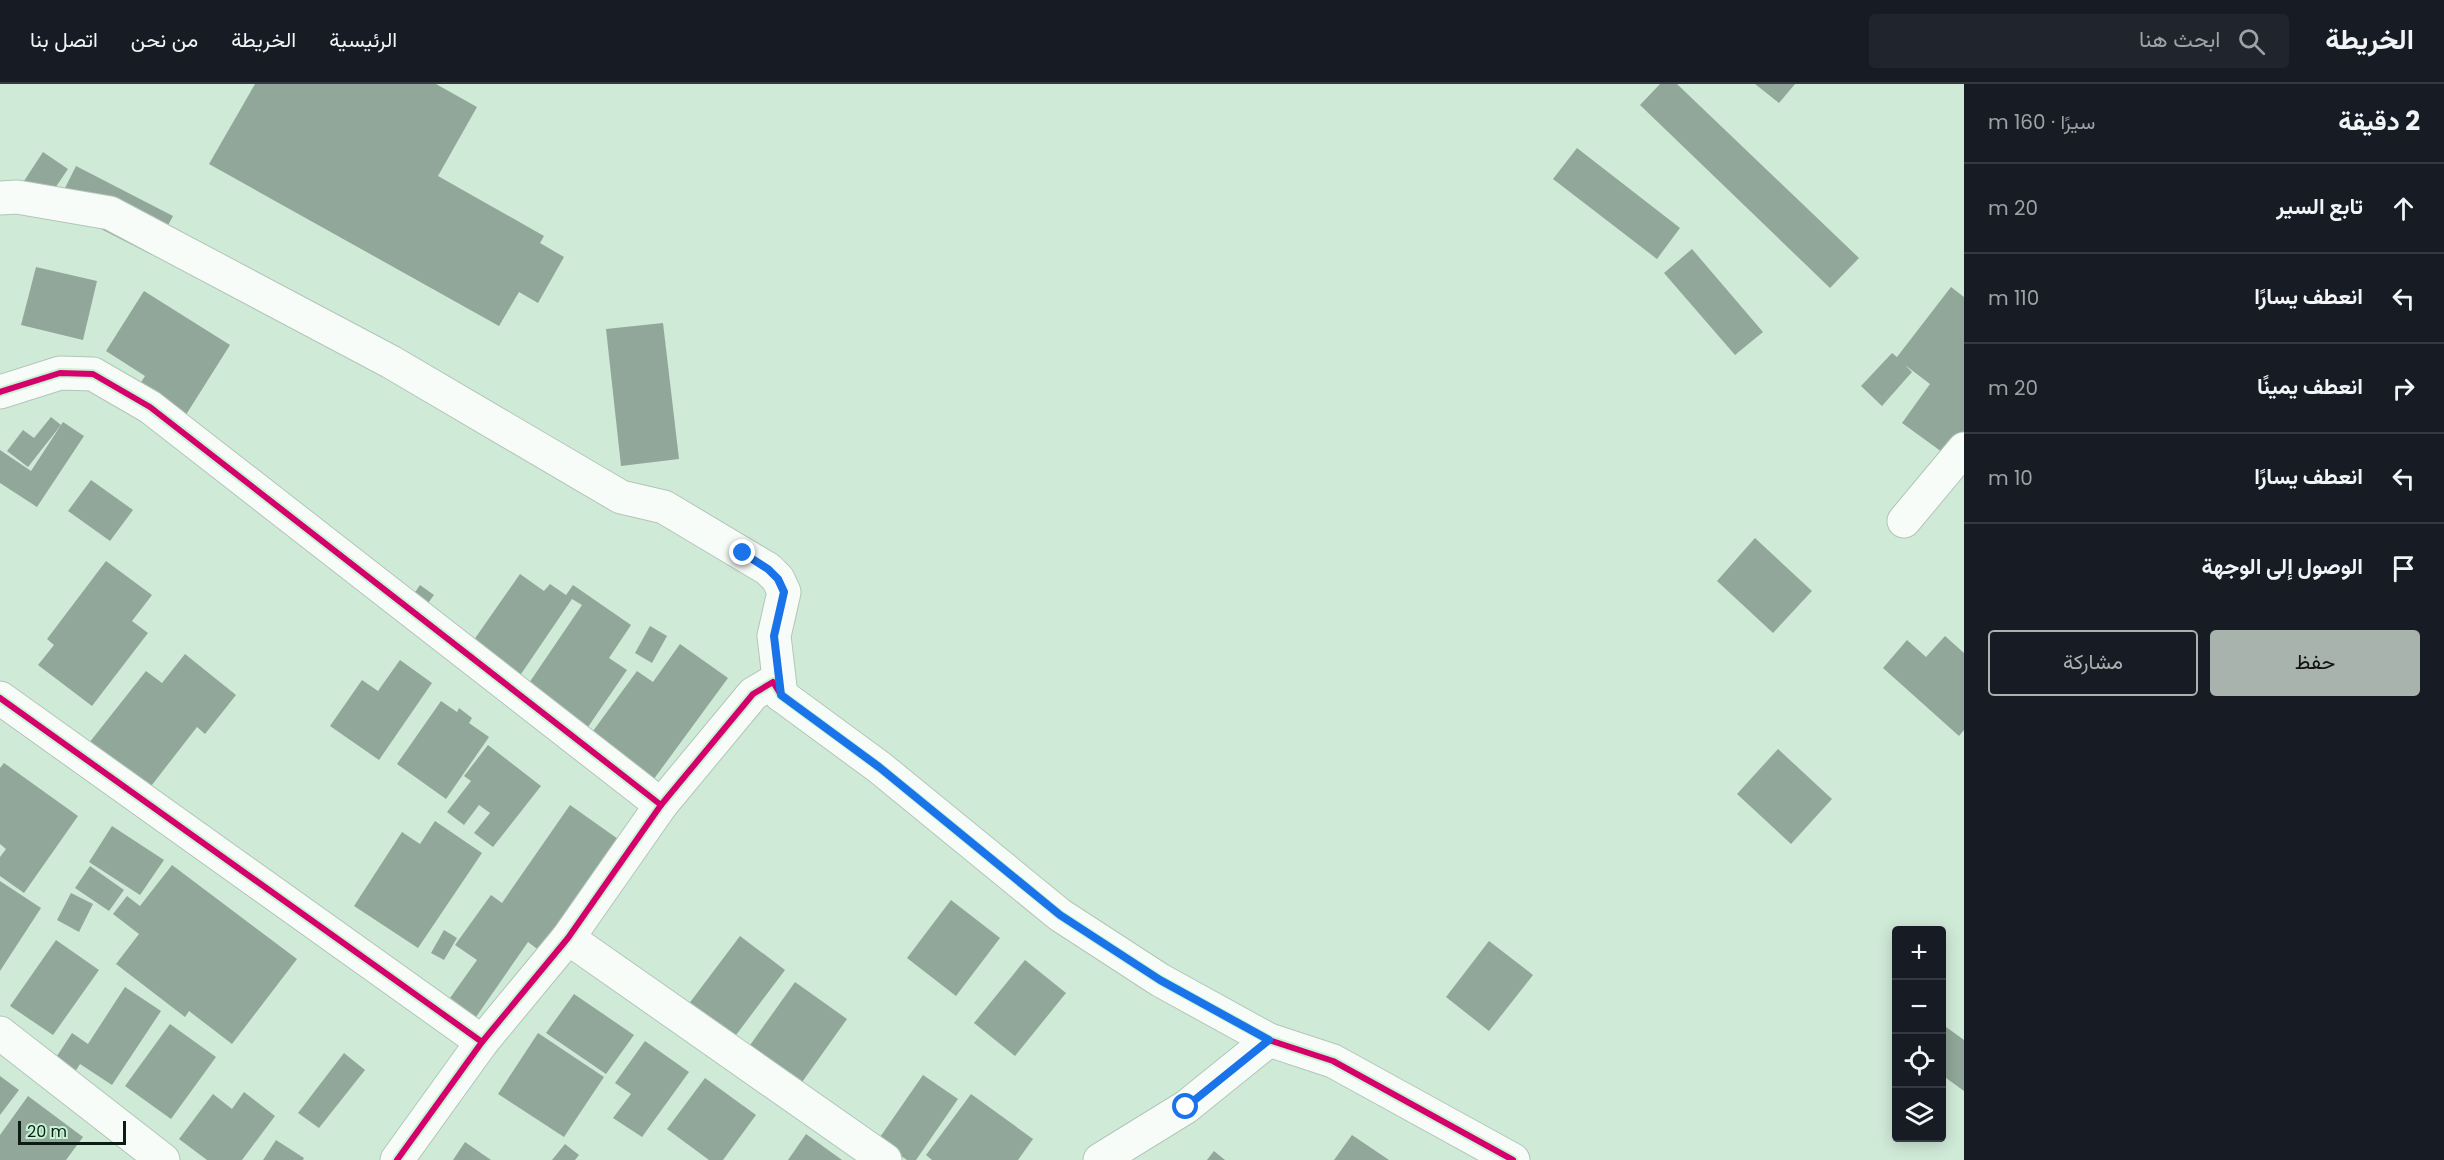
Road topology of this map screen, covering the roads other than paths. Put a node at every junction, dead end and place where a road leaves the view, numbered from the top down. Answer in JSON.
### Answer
{"nodes":[{"id":1,"x":0,"y":198,"type":"edge"},
{"id":2,"x":0,"y":392,"type":"edge"},
{"id":3,"x":1964,"y":449,"type":"edge"},
{"id":4,"x":1904,"y":521,"type":"dead end"},
{"id":5,"x":781,"y":695,"type":"junction"},
{"id":6,"x":0,"y":698,"type":"edge"},
{"id":7,"x":661,"y":805,"type":"junction"},
{"id":8,"x":568,"y":938,"type":"junction"},
{"id":9,"x":0,"y":1034,"type":"edge"},
{"id":10,"x":1269,"y":1040,"type":"junction"},
{"id":11,"x":482,"y":1042,"type":"junction"},
{"id":12,"x":163,"y":1160,"type":"edge"},
{"id":13,"x":398,"y":1160,"type":"edge"},
{"id":14,"x":885,"y":1160,"type":"edge"},
{"id":15,"x":1100,"y":1160,"type":"edge"},
{"id":16,"x":1513,"y":1160,"type":"edge"}],
"edges":[{"from":1,"to":5,"type":"street"},
{"from":2,"to":7,"type":"street"},
{"from":3,"to":4,"type":"street"},
{"from":5,"to":7,"type":"street"},
{"from":5,"to":10,"type":"street"},
{"from":6,"to":11,"type":"street"},
{"from":7,"to":8,"type":"street"},
{"from":8,"to":11,"type":"street"},
{"from":8,"to":14,"type":"street"},
{"from":9,"to":12,"type":"street"},
{"from":10,"to":15,"type":"street"},
{"from":10,"to":16,"type":"street"},
{"from":11,"to":13,"type":"street"}]}
